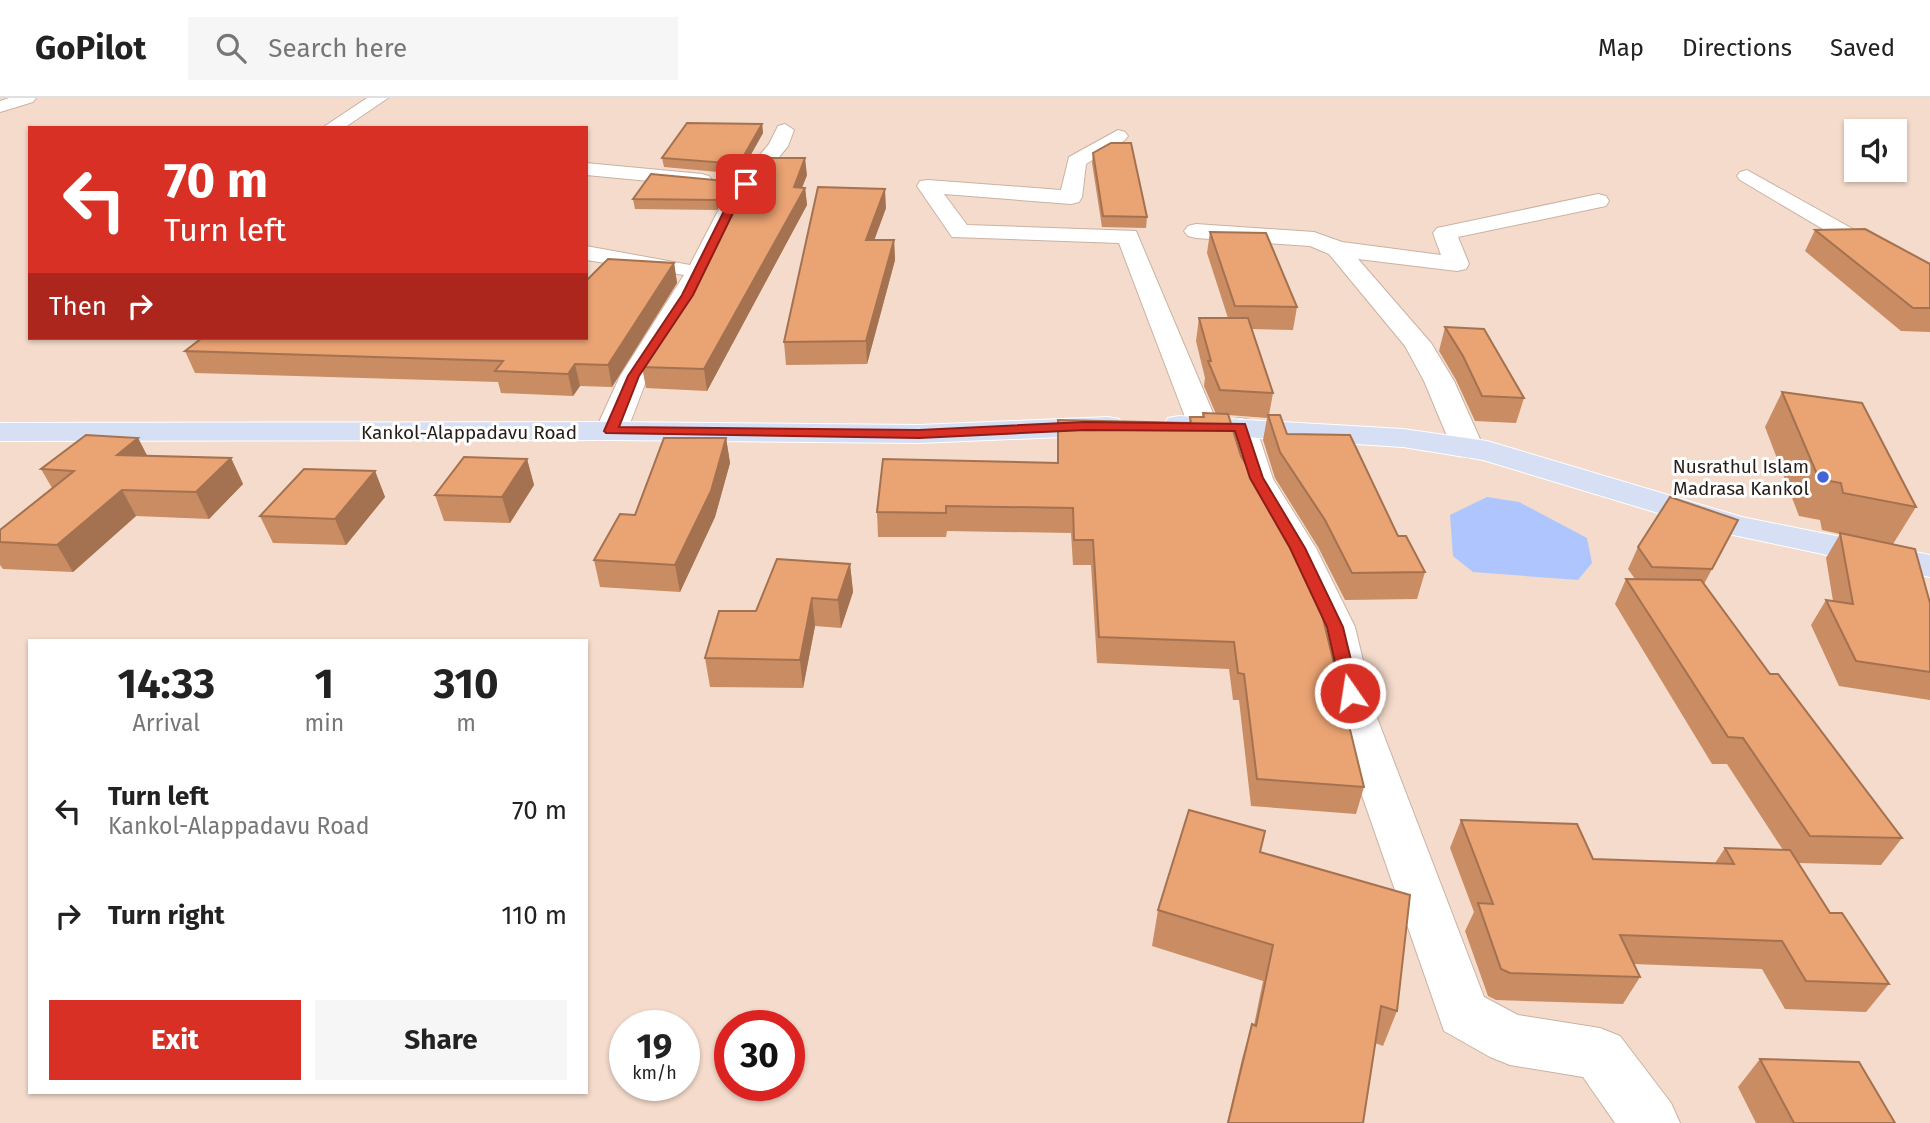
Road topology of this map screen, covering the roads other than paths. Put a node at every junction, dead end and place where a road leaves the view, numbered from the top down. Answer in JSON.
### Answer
{"nodes":[{"id":1,"x":27,"y":98,"type":"edge"},
{"id":2,"x":379,"y":98,"type":"edge"},
{"id":3,"x":0,"y":107,"type":"edge"},
{"id":4,"x":334,"y":126,"type":"edge"},
{"id":5,"x":785,"y":130,"type":"dead end"},
{"id":6,"x":1118,"y":136,"type":"dead end"},
{"id":7,"x":588,"y":169,"type":"edge"},
{"id":8,"x":1747,"y":176,"type":"dead end"},
{"id":9,"x":746,"y":184,"type":"junction"},
{"id":10,"x":1598,"y":201,"type":"dead end"},
{"id":11,"x":1196,"y":231,"type":"dead end"},
{"id":12,"x":1337,"y":249,"type":"junction"},
{"id":13,"x":588,"y":253,"type":"edge"},
{"id":14,"x":699,"y":273,"type":"junction"},
{"id":15,"x":1930,"y":282,"type":"edge"},
{"id":16,"x":1221,"y":426,"type":"junction"},
{"id":17,"x":611,"y":431,"type":"junction"},
{"id":18,"x":0,"y":432,"type":"edge"},
{"id":19,"x":1468,"y":448,"type":"junction"},
{"id":20,"x":1930,"y":566,"type":"edge"},
{"id":21,"x":1650,"y":1123,"type":"edge"}],
"edges":[{"from":1,"to":3,"type":"street"},
{"from":2,"to":4,"type":"street"},
{"from":5,"to":9,"type":"street"},
{"from":6,"to":16,"type":"street"},
{"from":7,"to":9,"type":"street"},
{"from":8,"to":15,"type":"street"},
{"from":9,"to":14,"type":"street"},
{"from":10,"to":12,"type":"street"},
{"from":11,"to":12,"type":"street"},
{"from":12,"to":19,"type":"street"},
{"from":13,"to":14,"type":"street"},
{"from":14,"to":17,"type":"street"},
{"from":16,"to":17,"type":"main road","name":"Kankol-Alappadavu Road"},
{"from":16,"to":19,"type":"main road","name":"Kankol-Alappadavu Road"},
{"from":16,"to":21,"type":"street"},
{"from":17,"to":18,"type":"main road","name":"Kankol-Alappadavu Road"},
{"from":19,"to":20,"type":"main road","name":"Kankol-Alappadavu Road"}]}
